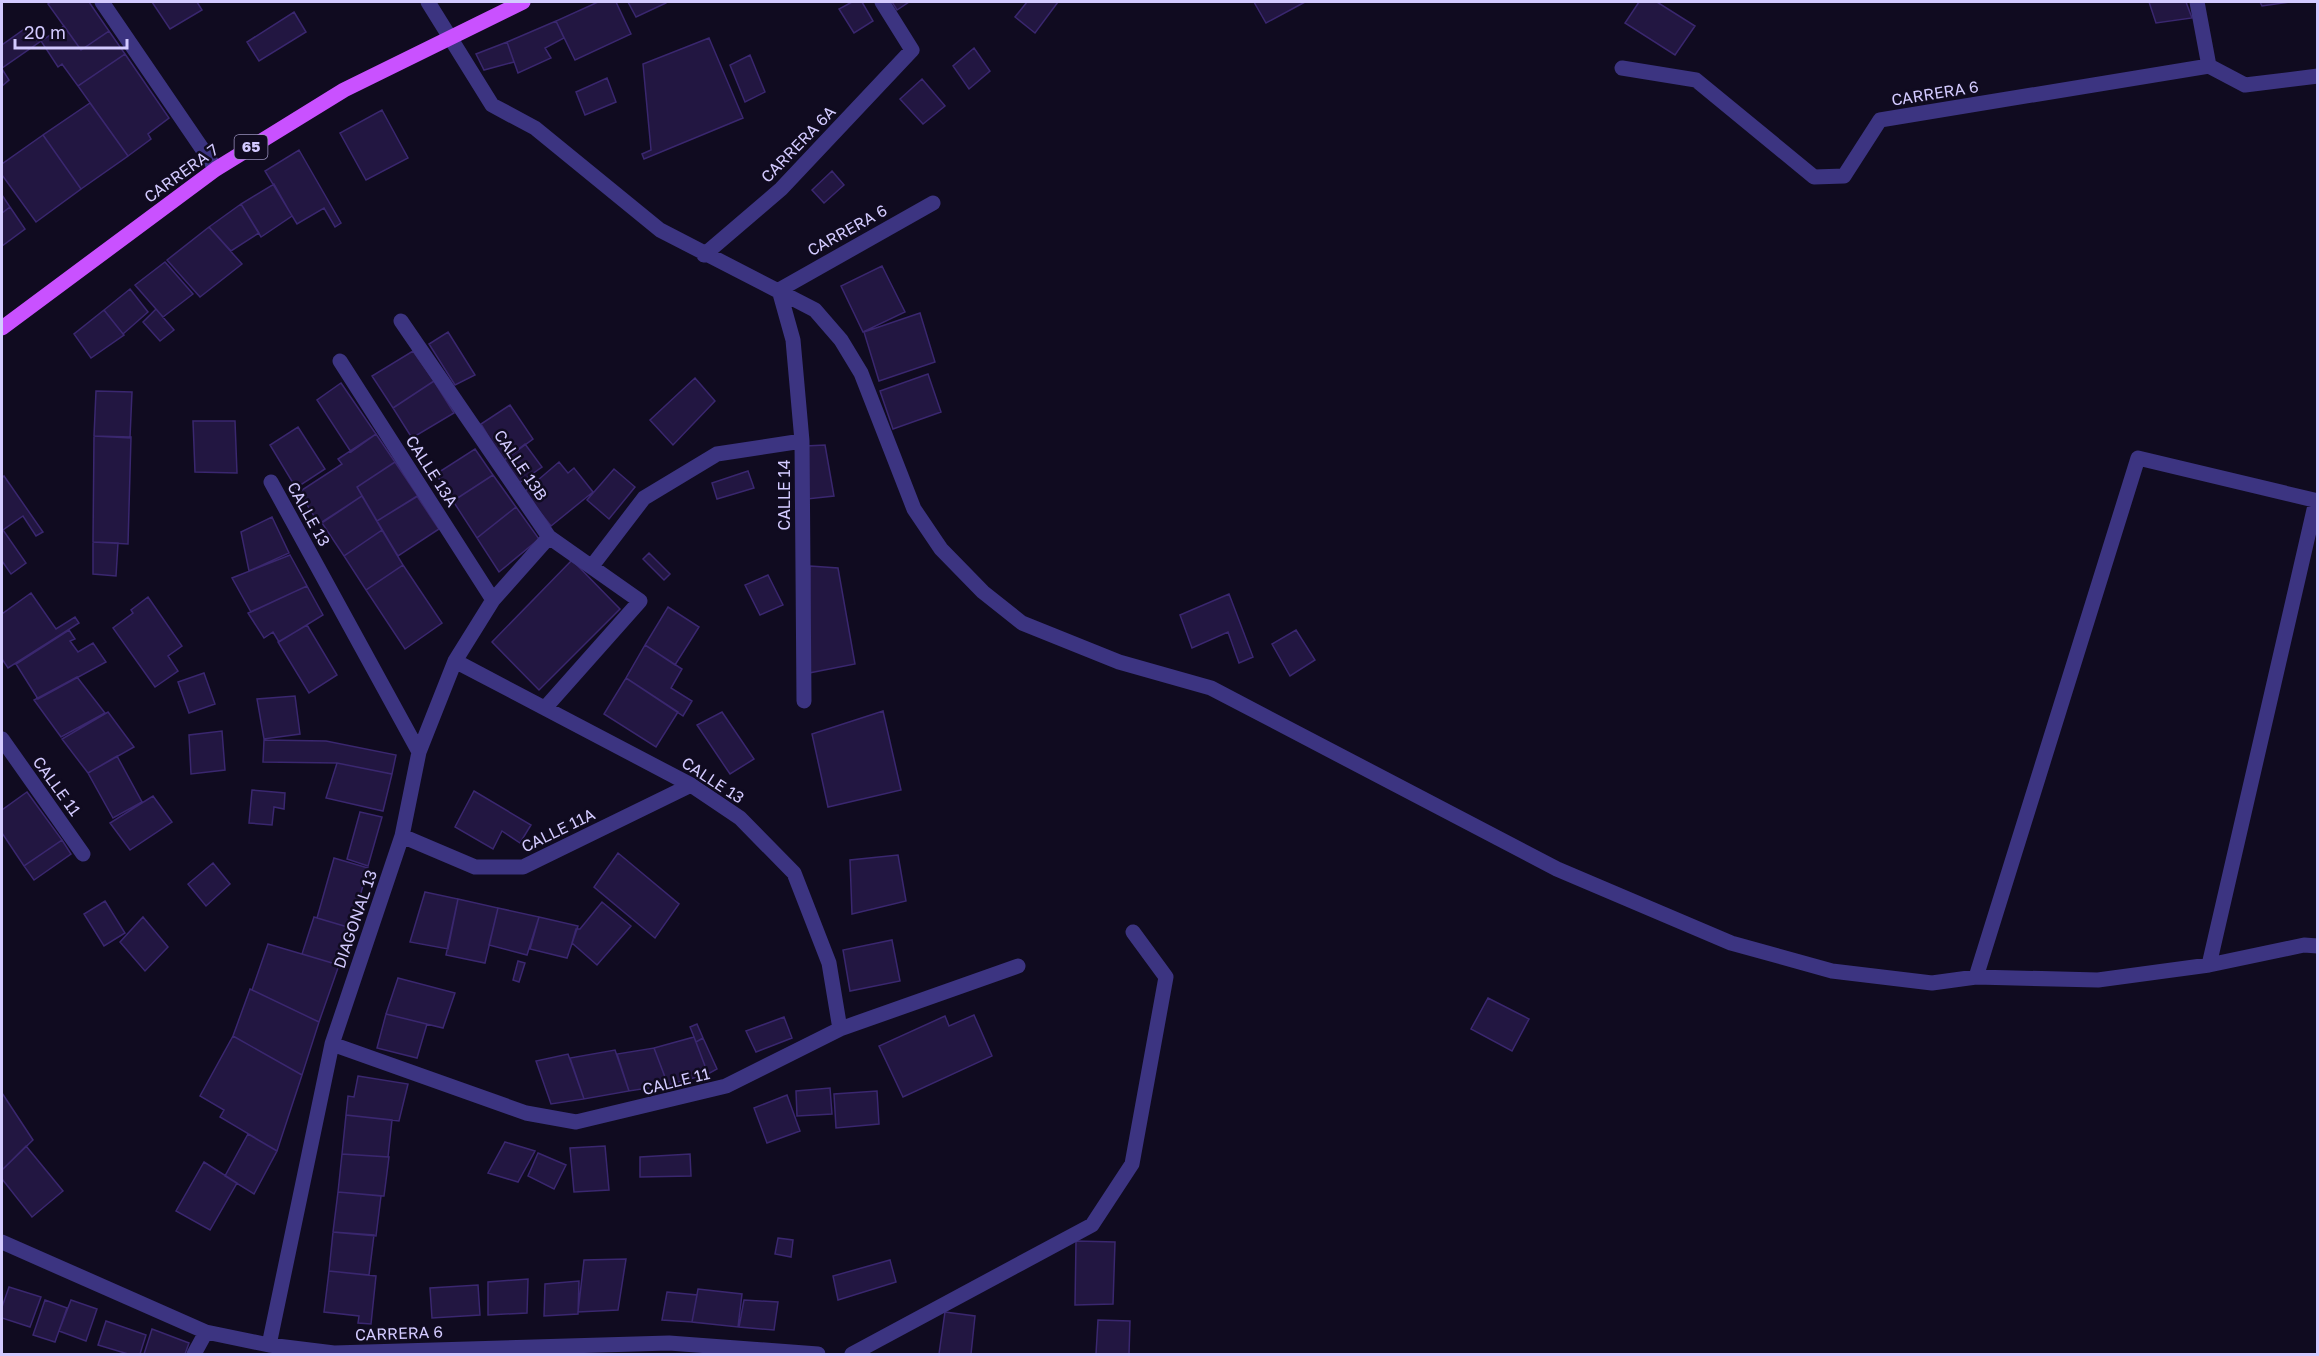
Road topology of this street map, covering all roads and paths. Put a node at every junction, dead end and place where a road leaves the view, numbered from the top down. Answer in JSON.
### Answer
{"nodes":[{"id":1,"x":102,"y":2,"type":"edge"},
{"id":2,"x":428,"y":2,"type":"edge"},
{"id":3,"x":523,"y":2,"type":"edge"},
{"id":4,"x":882,"y":2,"type":"edge"},
{"id":5,"x":2197,"y":2,"type":"edge"},
{"id":6,"x":450,"y":38,"type":"junction"},
{"id":7,"x":2209,"y":66,"type":"junction"},
{"id":8,"x":1622,"y":68,"type":"dead end"},
{"id":9,"x":2318,"y":76,"type":"edge"},
{"id":10,"x":216,"y":169,"type":"junction"},
{"id":11,"x":933,"y":203,"type":"dead end"},
{"id":12,"x":704,"y":255,"type":"junction"},
{"id":13,"x":779,"y":290,"type":"junction"},
{"id":14,"x":401,"y":321,"type":"dead end"},
{"id":15,"x":2,"y":328,"type":"edge"},
{"id":16,"x":340,"y":362,"type":"dead end"},
{"id":17,"x":802,"y":441,"type":"junction"},
{"id":18,"x":271,"y":482,"type":"dead end"},
{"id":19,"x":2317,"y":501,"type":"edge"},
{"id":20,"x":549,"y":537,"type":"junction"},
{"id":21,"x":592,"y":566,"type":"junction"},
{"id":22,"x":493,"y":600,"type":"junction"},
{"id":23,"x":455,"y":661,"type":"junction"},
{"id":24,"x":804,"y":701,"type":"dead end"},
{"id":25,"x":544,"y":708,"type":"junction"},
{"id":26,"x":2,"y":743,"type":"edge"},
{"id":27,"x":419,"y":752,"type":"junction"},
{"id":28,"x":692,"y":785,"type":"junction"},
{"id":29,"x":402,"y":836,"type":"junction"},
{"id":30,"x":83,"y":854,"type":"dead end"},
{"id":31,"x":1133,"y":932,"type":"dead end"},
{"id":32,"x":2318,"y":946,"type":"edge"},
{"id":33,"x":2209,"y":964,"type":"junction"},
{"id":34,"x":1018,"y":966,"type":"dead end"},
{"id":35,"x":1976,"y":977,"type":"junction"},
{"id":36,"x":840,"y":1029,"type":"junction"},
{"id":37,"x":332,"y":1044,"type":"junction"},
{"id":38,"x":2,"y":1242,"type":"edge"},
{"id":39,"x":206,"y":1332,"type":"junction"},
{"id":40,"x":269,"y":1345,"type":"junction"},
{"id":41,"x":668,"y":1349,"type":"edge"},
{"id":42,"x":194,"y":1354,"type":"edge"},
{"id":43,"x":334,"y":1354,"type":"edge"},
{"id":44,"x":818,"y":1354,"type":"edge"},
{"id":45,"x":852,"y":1354,"type":"edge"}],
"edges":[{"from":1,"to":10,"type":"street"},
{"from":2,"to":6,"type":"street"},
{"from":3,"to":6,"type":"main road","name":"CARRERA 7","number":"65"},
{"from":4,"to":12,"type":"street","name":"CARRERA 6A"},
{"from":5,"to":7,"type":"street"},
{"from":6,"to":10,"type":"main road","name":"CARRERA 7","number":"65"},
{"from":6,"to":12,"type":"street"},
{"from":7,"to":8,"type":"street","name":"CARRERA 6"},
{"from":7,"to":9,"type":"street"},
{"from":10,"to":15,"type":"main road","name":"CARRERA 7","number":"65"},
{"from":11,"to":13,"type":"street","name":"CARRERA 6"},
{"from":12,"to":13,"type":"street"},
{"from":13,"to":17,"type":"street","name":"CALLE 14"},
{"from":13,"to":35,"type":"street"},
{"from":14,"to":20,"type":"street","name":"CALLE 13B"},
{"from":16,"to":22,"type":"street","name":"CALLE 13A"},
{"from":17,"to":21,"type":"street"},
{"from":17,"to":24,"type":"street","name":"CALLE 14"},
{"from":18,"to":27,"type":"street","name":"CALLE 13"},
{"from":19,"to":33,"type":"street"},
{"from":19,"to":35,"type":"street"},
{"from":20,"to":21,"type":"street","name":"CALLE 13B"},
{"from":20,"to":22,"type":"street","name":"DIAGONAL 13"},
{"from":21,"to":25,"type":"street","name":"CALLE 13B"},
{"from":22,"to":23,"type":"street","name":"DIAGONAL 13"},
{"from":23,"to":25,"type":"street","name":"CALLE 13"},
{"from":23,"to":27,"type":"street","name":"DIAGONAL 13"},
{"from":25,"to":28,"type":"street","name":"CALLE 13"},
{"from":26,"to":30,"type":"street","name":"CALLE 11"},
{"from":27,"to":29,"type":"street","name":"DIAGONAL 13"},
{"from":28,"to":29,"type":"street","name":"CALLE 11A"},
{"from":28,"to":36,"type":"street","name":"CALLE 13"},
{"from":29,"to":37,"type":"street","name":"DIAGONAL 13"},
{"from":31,"to":45,"type":"street"},
{"from":32,"to":33,"type":"street"},
{"from":33,"to":35,"type":"street"},
{"from":34,"to":36,"type":"street","name":"CALLE 11"},
{"from":36,"to":37,"type":"street","name":"CALLE 11"},
{"from":37,"to":40,"type":"street","name":"DIAGONAL 13"},
{"from":38,"to":39,"type":"street","name":"CARRERA 6"},
{"from":39,"to":40,"type":"street","name":"CARRERA 6"},
{"from":39,"to":42,"type":"street"},
{"from":40,"to":43,"type":"street","name":"CARRERA 6"},
{"from":41,"to":43,"type":"street","name":"CARRERA 6"},
{"from":41,"to":44,"type":"street","name":"CARRERA 6"}]}
